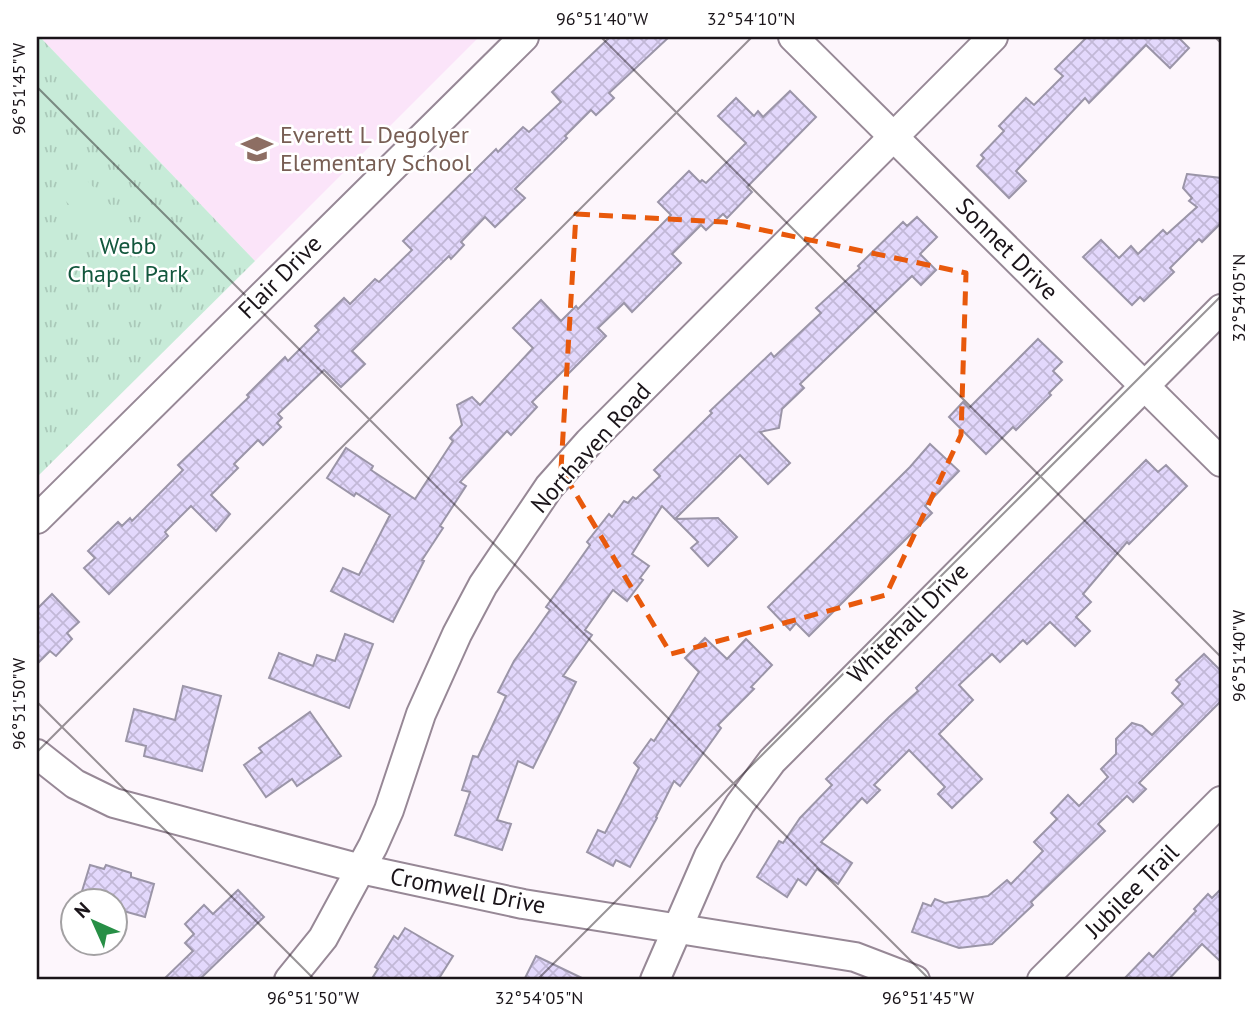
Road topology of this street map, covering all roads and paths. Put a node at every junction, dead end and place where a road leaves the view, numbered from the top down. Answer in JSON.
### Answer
{"nodes":[{"id":1,"x":524,"y":37,"type":"edge"},
{"id":2,"x":793,"y":37,"type":"edge"},
{"id":3,"x":993,"y":37,"type":"edge"},
{"id":4,"x":894,"y":136,"type":"junction"},
{"id":5,"x":1221,"y":309,"type":"edge"},
{"id":6,"x":1144,"y":386,"type":"junction"},
{"id":7,"x":1221,"y":461,"type":"edge"},
{"id":8,"x":37,"y":519,"type":"edge"},
{"id":9,"x":37,"y":754,"type":"edge"},
{"id":10,"x":1221,"y":801,"type":"edge"},
{"id":11,"x":361,"y":869,"type":"junction"},
{"id":12,"x":676,"y":929,"type":"junction"},
{"id":13,"x":289,"y":980,"type":"edge"},
{"id":14,"x":655,"y":980,"type":"edge"},
{"id":15,"x":915,"y":980,"type":"edge"},
{"id":16,"x":1042,"y":980,"type":"edge"}],
"edges":[{"from":1,"to":8,"type":"street","name":"Flair Drive"},
{"from":2,"to":4,"type":"street","name":"Sonnet Drive"},
{"from":3,"to":4,"type":"street","name":"Northaven Road"},
{"from":4,"to":6,"type":"street","name":"Sonnet Drive"},
{"from":4,"to":11,"type":"street","name":"Northaven Road"},
{"from":5,"to":6,"type":"street","name":"Whitehall Drive"},
{"from":6,"to":7,"type":"street","name":"Sonnet Drive"},
{"from":6,"to":12,"type":"street","name":"Whitehall Drive"},
{"from":9,"to":11,"type":"street","name":"Cromwell Drive"},
{"from":10,"to":16,"type":"street","name":"Jubilee Trail"},
{"from":11,"to":12,"type":"street","name":"Cromwell Drive"},
{"from":11,"to":13,"type":"street","name":"Northaven Road"},
{"from":12,"to":14,"type":"street","name":"Whitehall Drive"},
{"from":12,"to":15,"type":"street","name":"Cromwell Drive"}]}
